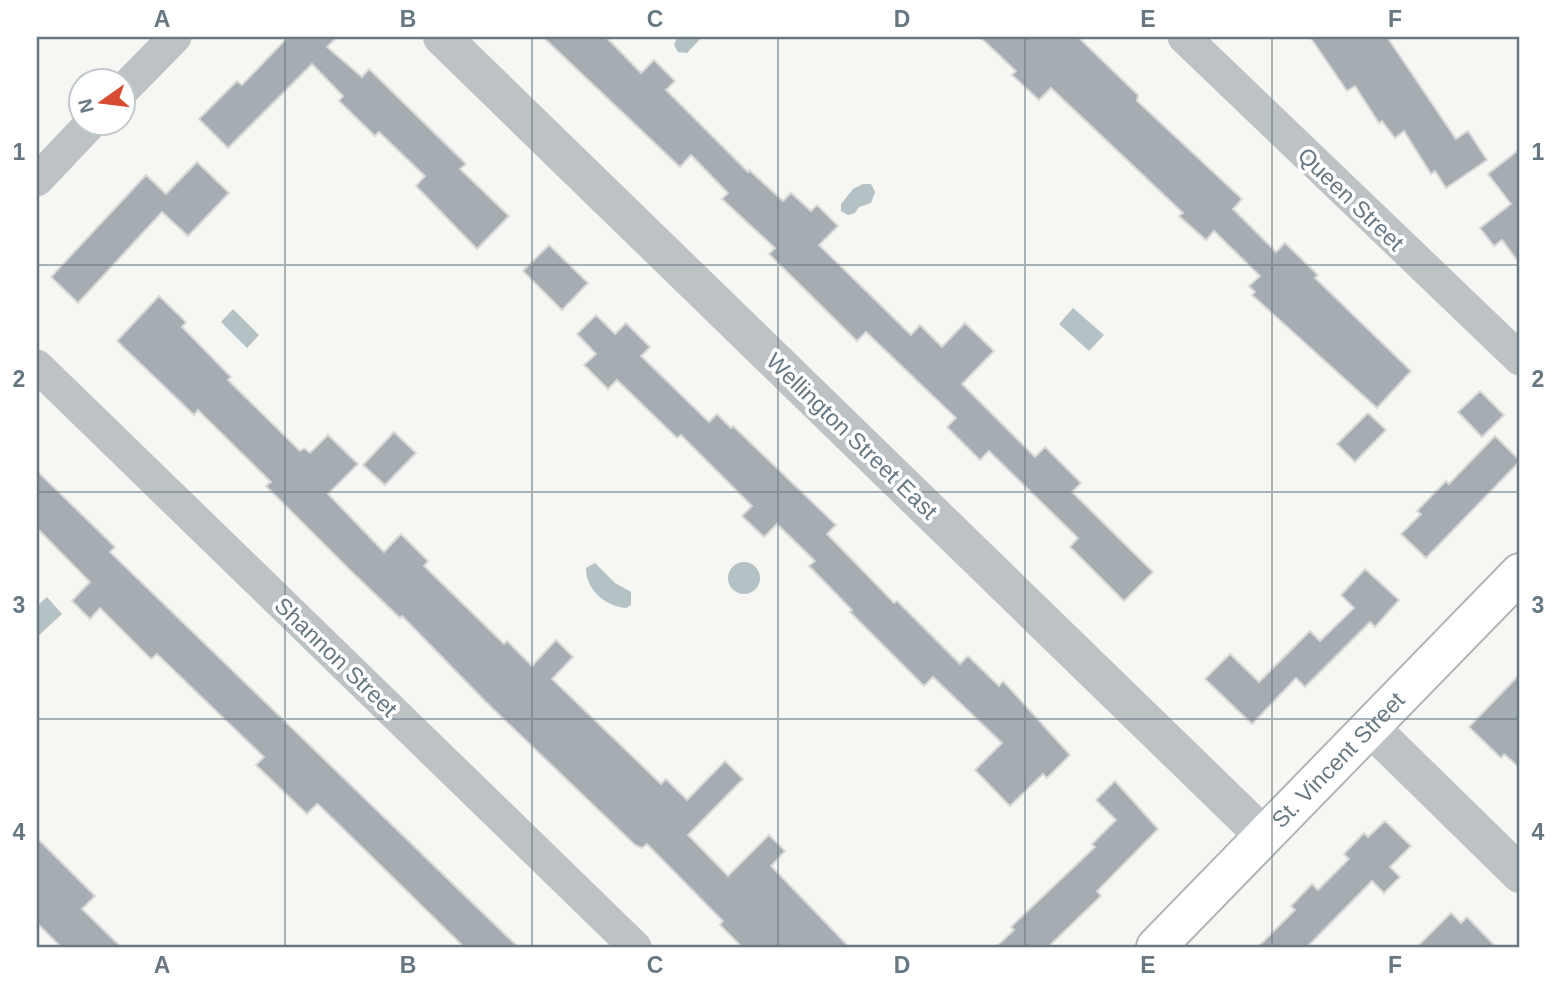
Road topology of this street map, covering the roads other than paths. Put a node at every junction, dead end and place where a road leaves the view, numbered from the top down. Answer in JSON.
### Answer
{"nodes":[{"id":1,"x":175,"y":37,"type":"edge"},
{"id":2,"x":442,"y":37,"type":"edge"},
{"id":3,"x":1184,"y":37,"type":"edge"},
{"id":4,"x":136,"y":77,"type":"edge"},
{"id":5,"x":79,"y":136,"type":"edge"},
{"id":6,"x":37,"y":180,"type":"edge"},
{"id":7,"x":1520,"y":359,"type":"edge"},
{"id":8,"x":37,"y":366,"type":"edge"},
{"id":9,"x":1520,"y":573,"type":"edge"},
{"id":10,"x":1370,"y":727,"type":"junction"},
{"id":11,"x":1263,"y":835,"type":"junction"},
{"id":12,"x":1520,"y":874,"type":"edge"},
{"id":13,"x":635,"y":947,"type":"edge"},
{"id":14,"x":1156,"y":947,"type":"edge"}],
"edges":[{"from":1,"to":4,"type":"street"},
{"from":2,"to":11,"type":"street","name":"Wellington Street East"},
{"from":3,"to":7,"type":"street","name":"Queen Street"},
{"from":5,"to":6,"type":"street"},
{"from":8,"to":13,"type":"street","name":"Shannon Street"},
{"from":9,"to":10,"type":"main road","name":"St. Vincent Street"},
{"from":10,"to":11,"type":"main road","name":"St. Vincent Street"},
{"from":10,"to":12,"type":"street"},
{"from":11,"to":14,"type":"main road","name":"St. Vincent Street"}]}
